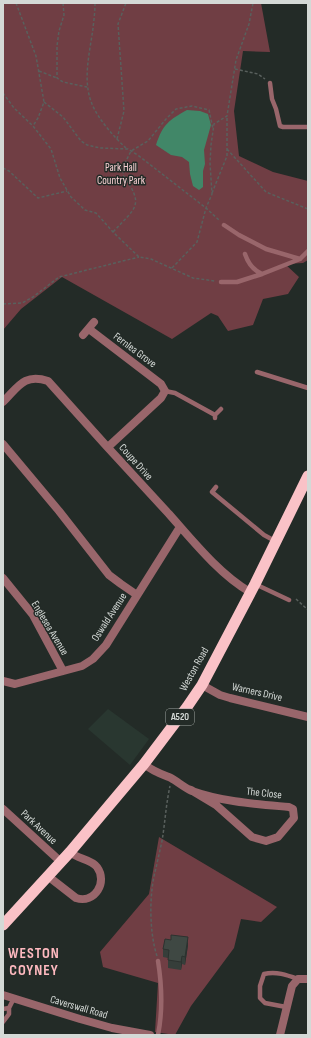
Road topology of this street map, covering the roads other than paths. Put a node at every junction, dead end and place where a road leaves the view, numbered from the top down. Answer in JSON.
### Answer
{"nodes":[{"id":1,"x":270,"y":82,"type":"road end"},
{"id":2,"x":308,"y":127,"type":"edge"},
{"id":3,"x":224,"y":225,"type":"road end"},
{"id":4,"x":308,"y":251,"type":"edge"},
{"id":5,"x":245,"y":254,"type":"dead end"},
{"id":6,"x":300,"y":259,"type":"junction"},
{"id":7,"x":262,"y":274,"type":"junction"},
{"id":8,"x":221,"y":282,"type":"road end"},
{"id":9,"x":88,"y":329,"type":"dead end"},
{"id":10,"x":257,"y":372,"type":"dead end"},
{"id":11,"x":308,"y":388,"type":"edge"},
{"id":12,"x":165,"y":391,"type":"junction"},
{"id":13,"x":3,"y":402,"type":"edge"},
{"id":14,"x":221,"y":409,"type":"dead end"},
{"id":15,"x":3,"y":444,"type":"edge"},
{"id":16,"x":108,"y":447,"type":"junction"},
{"id":17,"x":308,"y":476,"type":"edge"},
{"id":18,"x":216,"y":487,"type":"dead end"},
{"id":19,"x":180,"y":527,"type":"junction"},
{"id":20,"x":275,"y":541,"type":"junction"},
{"id":21,"x":3,"y":578,"type":"edge"},
{"id":22,"x":252,"y":588,"type":"junction"},
{"id":23,"x":137,"y":594,"type":"junction"},
{"id":24,"x":289,"y":600,"type":"dead end"},
{"id":25,"x":63,"y":671,"type":"junction"},
{"id":26,"x":3,"y":681,"type":"edge"},
{"id":27,"x":202,"y":685,"type":"junction"},
{"id":28,"x":308,"y":717,"type":"edge"},
{"id":29,"x":144,"y":764,"type":"junction"},
{"id":30,"x":191,"y":790,"type":"junction"},
{"id":31,"x":3,"y":809,"type":"edge"},
{"id":32,"x":70,"y":852,"type":"junction"},
{"id":33,"x":61,"y":862,"type":"junction"},
{"id":34,"x":49,"y":877,"type":"junction"},
{"id":35,"x":3,"y":925,"type":"edge"},
{"id":36,"x":158,"y":961,"type":"road end"},
{"id":37,"x":298,"y":979,"type":"junction"},
{"id":38,"x":308,"y":979,"type":"edge"},
{"id":39,"x":3,"y":995,"type":"edge"},
{"id":40,"x":14,"y":998,"type":"junction"},
{"id":41,"x":286,"y":1007,"type":"junction"},
{"id":42,"x":9,"y":1008,"type":"junction"},
{"id":43,"x":3,"y":1009,"type":"edge"},
{"id":44,"x":3,"y":1022,"type":"edge"},
{"id":45,"x":150,"y":1035,"type":"edge"},
{"id":46,"x":158,"y":1035,"type":"edge"},
{"id":47,"x":280,"y":1035,"type":"edge"}],
"edges":[{"from":1,"to":2,"type":"lane"},
{"from":3,"to":6,"type":"lane"},
{"from":4,"to":6,"type":"lane"},
{"from":5,"to":7,"type":"lane"},
{"from":6,"to":7,"type":"lane"},
{"from":7,"to":8,"type":"lane"},
{"from":9,"to":12,"type":"street","name":"Fernlea Grove"},
{"from":10,"to":11,"type":"lane"},
{"from":12,"to":14,"type":"lane","name":"Fernlea Grove"},
{"from":12,"to":16,"type":"street"},
{"from":13,"to":16,"type":"street","name":"Coupe Drive"},
{"from":15,"to":23,"type":"street"},
{"from":16,"to":19,"type":"street","name":"Coupe Drive"},
{"from":17,"to":20,"type":"highway","name":"Weston Road","number":"A520"},
{"from":18,"to":20,"type":"lane"},
{"from":19,"to":22,"type":"street","name":"Coupe Drive"},
{"from":19,"to":23,"type":"street","name":"Oswald Avenue"},
{"from":20,"to":22,"type":"highway","name":"Weston Road","number":"A520"},
{"from":21,"to":25,"type":"street","name":"Englesea Avenue"},
{"from":22,"to":24,"type":"lane"},
{"from":22,"to":27,"type":"highway","name":"Weston Road","number":"A520"},
{"from":23,"to":25,"type":"street","name":"Oswald Avenue"},
{"from":25,"to":26,"type":"street","name":"Oswald Avenue"},
{"from":27,"to":28,"type":"street","name":"Warners Drive"},
{"from":27,"to":29,"type":"highway","name":"Weston Road","number":"A520"},
{"from":29,"to":30,"type":"street","name":"The Close"},
{"from":29,"to":32,"type":"highway","name":"Weston Road","number":"A520"},
{"from":30,"to":30,"type":"street","name":"The Close"},
{"from":31,"to":33,"type":"street","name":"Park Avenue"},
{"from":32,"to":33,"type":"highway","name":"Weston Road","number":"A520"},
{"from":32,"to":34,"type":"street"},
{"from":33,"to":34,"type":"highway","name":"Weston Road","number":"A520"},
{"from":34,"to":35,"type":"highway","name":"Weston Road","number":"A520"},
{"from":36,"to":46,"type":"lane"},
{"from":37,"to":38,"type":"street"},
{"from":37,"to":41,"type":"street"},
{"from":37,"to":41,"type":"lane"},
{"from":39,"to":40,"type":"street","name":"Caverswall Road"},
{"from":40,"to":42,"type":"lane"},
{"from":40,"to":45,"type":"street","name":"Caverswall Road"},
{"from":41,"to":47,"type":"street"},
{"from":42,"to":43,"type":"lane"},
{"from":42,"to":44,"type":"lane"}]}
